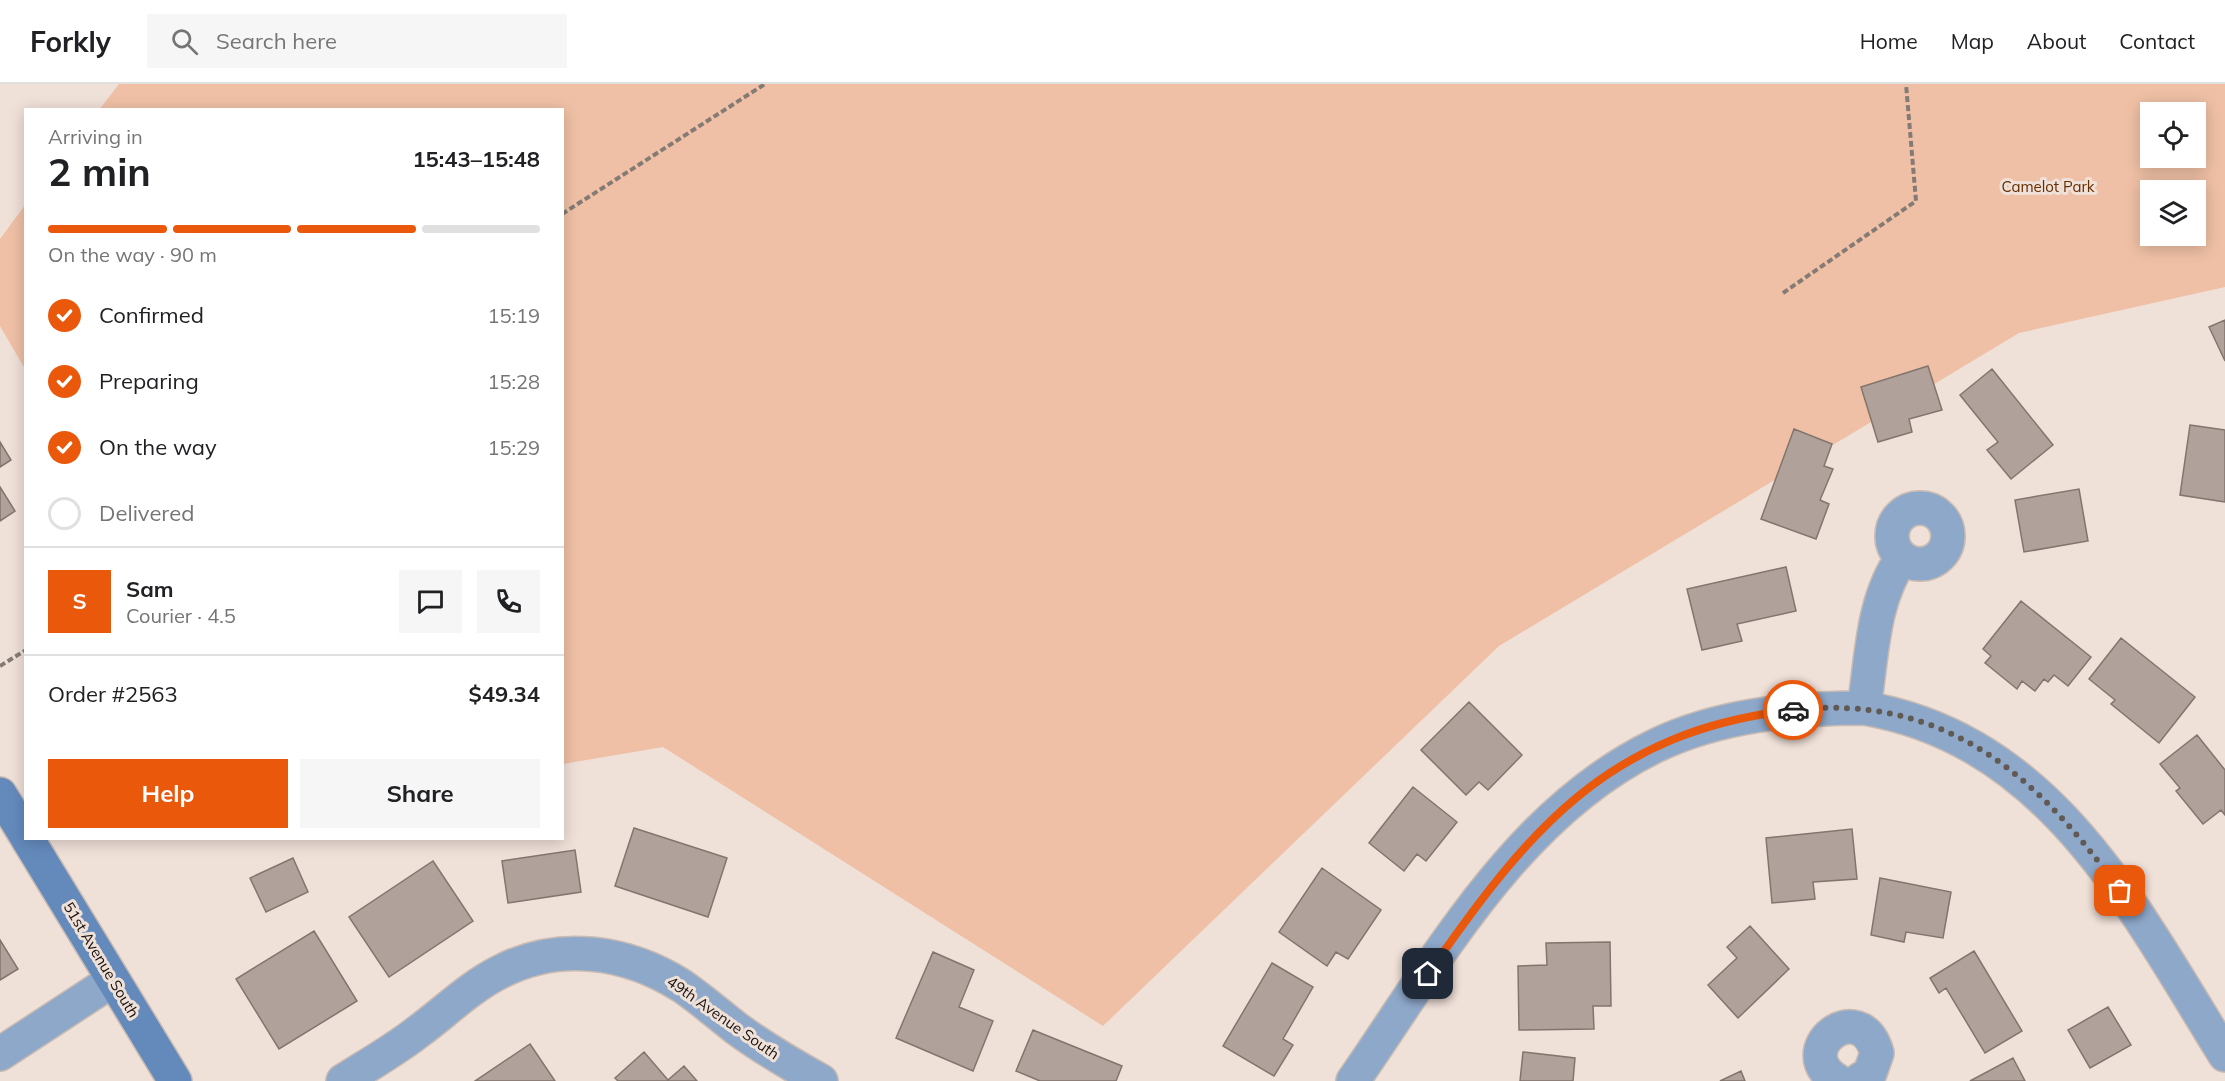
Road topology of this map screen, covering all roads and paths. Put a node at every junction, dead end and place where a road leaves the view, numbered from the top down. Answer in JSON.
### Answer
{"nodes":[{"id":1,"x":765,"y":84,"type":"edge"},
{"id":2,"x":1906,"y":84,"type":"edge"},
{"id":3,"x":564,"y":213,"type":"edge"},
{"id":4,"x":1783,"y":293,"type":"dead end"},
{"id":5,"x":1902,"y":558,"type":"dead end"},
{"id":6,"x":24,"y":651,"type":"edge"},
{"id":7,"x":0,"y":666,"type":"edge"},
{"id":8,"x":1864,"y":708,"type":"junction"},
{"id":9,"x":0,"y":795,"type":"edge"},
{"id":10,"x":24,"y":834,"type":"edge"},
{"id":11,"x":28,"y":840,"type":"edge"},
{"id":12,"x":113,"y":980,"type":"junction"},
{"id":13,"x":0,"y":1054,"type":"edge"},
{"id":14,"x":2225,"y":1055,"type":"edge"},
{"id":15,"x":175,"y":1081,"type":"edge"},
{"id":16,"x":343,"y":1081,"type":"edge"},
{"id":17,"x":821,"y":1081,"type":"edge"},
{"id":18,"x":1353,"y":1081,"type":"edge"}],
"edges":[{"from":1,"to":3,"type":"path"},
{"from":2,"to":4,"type":"path"},
{"from":5,"to":8,"type":"street"},
{"from":6,"to":7,"type":"path"},
{"from":8,"to":14,"type":"street"},
{"from":8,"to":18,"type":"street"},
{"from":9,"to":10,"type":"main road","name":"51st Avenue South"},
{"from":11,"to":12,"type":"main road","name":"51st Avenue South"},
{"from":12,"to":13,"type":"street"},
{"from":12,"to":15,"type":"main road","name":"51st Avenue South"},
{"from":16,"to":17,"type":"street","name":"49th Avenue South"}]}
